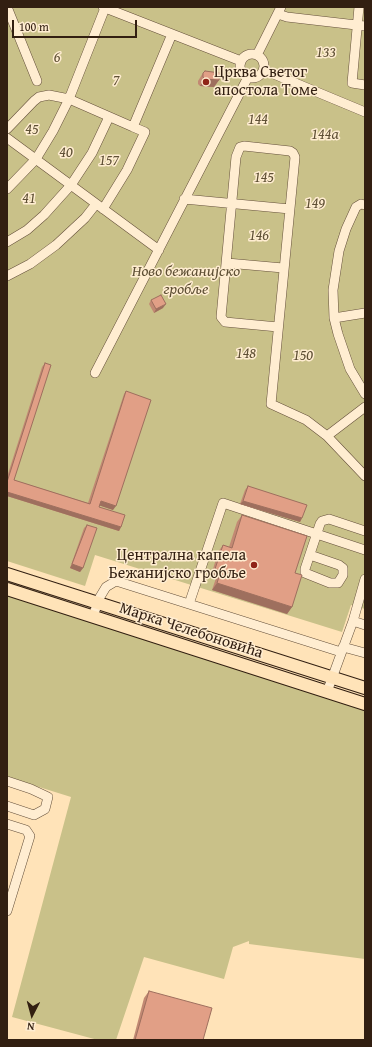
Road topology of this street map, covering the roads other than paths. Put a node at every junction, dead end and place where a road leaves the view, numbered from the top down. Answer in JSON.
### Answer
{"nodes":[{"id":1,"x":7,"y":7,"type":"edge"},
{"id":2,"x":104,"y":7,"type":"edge"},
{"id":3,"x":360,"y":7,"type":"edge"},
{"id":4,"x":279,"y":10,"type":"edge"},
{"id":5,"x":361,"y":25,"type":"edge"},
{"id":6,"x":172,"y":34,"type":"junction"},
{"id":7,"x":258,"y":55,"type":"junction"},
{"id":8,"x":241,"y":61,"type":"junction"},
{"id":9,"x":264,"y":70,"type":"junction"},
{"id":10,"x":248,"y":77,"type":"junction"},
{"id":11,"x":37,"y":81,"type":"dead end"},
{"id":12,"x":365,"y":84,"type":"edge"},
{"id":13,"x":69,"y":99,"type":"junction"},
{"id":14,"x":365,"y":112,"type":"edge"},
{"id":15,"x":109,"y":116,"type":"junction"},
{"id":16,"x":133,"y":127,"type":"junction"},
{"id":17,"x":7,"y":129,"type":"edge"},
{"id":18,"x":7,"y":138,"type":"edge"},
{"id":19,"x":36,"y":159,"type":"junction"},
{"id":20,"x":71,"y":185,"type":"junction"},
{"id":21,"x":7,"y":189,"type":"edge"},
{"id":22,"x":184,"y":199,"type":"junction"},
{"id":23,"x":232,"y":204,"type":"junction"},
{"id":24,"x":365,"y":205,"type":"edge"},
{"id":25,"x":100,"y":206,"type":"junction"},
{"id":26,"x":290,"y":209,"type":"junction"},
{"id":27,"x":7,"y":242,"type":"edge"},
{"id":28,"x":159,"y":250,"type":"junction"},
{"id":29,"x":227,"y":262,"type":"junction"},
{"id":30,"x":283,"y":268,"type":"junction"},
{"id":31,"x":7,"y":276,"type":"edge"},
{"id":32,"x":365,"y":313,"type":"edge"},
{"id":33,"x":334,"y":318,"type":"junction"},
{"id":34,"x":278,"y":327,"type":"junction"},
{"id":35,"x":95,"y":374,"type":"dead end"},
{"id":36,"x":365,"y":394,"type":"edge"},
{"id":37,"x":365,"y":407,"type":"edge"},
{"id":38,"x":327,"y":436,"type":"junction"},
{"id":39,"x":365,"y":476,"type":"edge"},
{"id":40,"x":365,"y":531,"type":"edge"},
{"id":41,"x":317,"y":534,"type":"junction"},
{"id":42,"x":365,"y":550,"type":"edge"},
{"id":43,"x":310,"y":555,"type":"dead end"},
{"id":44,"x":7,"y":574,"type":"edge"},
{"id":45,"x":365,"y":579,"type":"edge"},
{"id":46,"x":7,"y":589,"type":"edge"},
{"id":47,"x":98,"y":602,"type":"junction"},
{"id":48,"x":188,"y":604,"type":"junction"},
{"id":49,"x":93,"y":616,"type":"junction"},
{"id":50,"x":353,"y":621,"type":"junction"},
{"id":51,"x":365,"y":625,"type":"edge"},
{"id":52,"x":342,"y":650,"type":"junction"},
{"id":53,"x":365,"y":653,"type":"edge"},
{"id":54,"x":332,"y":678,"type":"junction"},
{"id":55,"x":365,"y":688,"type":"edge"},
{"id":56,"x":327,"y":692,"type":"junction"},
{"id":57,"x":365,"y":704,"type":"edge"},
{"id":58,"x":7,"y":781,"type":"edge"},
{"id":59,"x":7,"y":806,"type":"edge"},
{"id":60,"x":7,"y":824,"type":"edge"},
{"id":61,"x":7,"y":911,"type":"edge"}],
"edges":[{"from":1,"to":11,"type":"lane"},
{"from":2,"to":6,"type":"lane"},
{"from":2,"to":13,"type":"lane"},
{"from":3,"to":5,"type":"lane"},
{"from":4,"to":5,"type":"lane"},
{"from":4,"to":7,"type":"lane"},
{"from":5,"to":12,"type":"lane"},
{"from":6,"to":8,"type":"lane"},
{"from":6,"to":16,"type":"lane"},
{"from":7,"to":8,"type":"lane"},
{"from":7,"to":9,"type":"lane"},
{"from":8,"to":10,"type":"lane"},
{"from":9,"to":10,"type":"lane"},
{"from":9,"to":14,"type":"lane"},
{"from":10,"to":22,"type":"lane"},
{"from":13,"to":15,"type":"lane"},
{"from":13,"to":17,"type":"lane"},
{"from":13,"to":19,"type":"lane"},
{"from":15,"to":16,"type":"lane"},
{"from":15,"to":20,"type":"lane"},
{"from":16,"to":25,"type":"lane"},
{"from":18,"to":19,"type":"lane"},
{"from":19,"to":20,"type":"lane"},
{"from":19,"to":21,"type":"lane"},
{"from":20,"to":25,"type":"lane"},
{"from":20,"to":27,"type":"lane"},
{"from":22,"to":23,"type":"lane"},
{"from":22,"to":28,"type":"lane"},
{"from":23,"to":26,"type":"lane"},
{"from":23,"to":26,"type":"lane"},
{"from":23,"to":29,"type":"lane"},
{"from":24,"to":33,"type":"lane"},
{"from":25,"to":28,"type":"lane"},
{"from":25,"to":31,"type":"lane"},
{"from":26,"to":30,"type":"lane"},
{"from":28,"to":35,"type":"lane"},
{"from":29,"to":30,"type":"lane"},
{"from":29,"to":34,"type":"lane"},
{"from":30,"to":34,"type":"lane"},
{"from":32,"to":33,"type":"lane"},
{"from":33,"to":36,"type":"lane"},
{"from":34,"to":38,"type":"lane"},
{"from":37,"to":38,"type":"lane"},
{"from":38,"to":39,"type":"lane"},
{"from":40,"to":41,"type":"lane"},
{"from":41,"to":42,"type":"lane"},
{"from":41,"to":43,"type":"lane"},
{"from":41,"to":48,"type":"lane"},
{"from":44,"to":47,"type":"main road","name":"Марка Челебоновића"},
{"from":45,"to":50,"type":"lane"},
{"from":46,"to":49,"type":"main road","name":"Марка Челебоновића"},
{"from":47,"to":48,"type":"lane"},
{"from":47,"to":49,"type":"lane"},
{"from":47,"to":54,"type":"main road","name":"Марка Челебоновића"},
{"from":48,"to":52,"type":"lane"},
{"from":49,"to":56,"type":"main road","name":"Марка Челебоновића"},
{"from":50,"to":51,"type":"lane"},
{"from":50,"to":52,"type":"lane"},
{"from":52,"to":53,"type":"lane"},
{"from":52,"to":54,"type":"lane"},
{"from":54,"to":55,"type":"main road","name":"Марка Челебоновића"},
{"from":54,"to":56,"type":"lane"},
{"from":56,"to":57,"type":"main road","name":"Марка Челебоновића"},
{"from":58,"to":59,"type":"lane"},
{"from":60,"to":61,"type":"lane"}]}
